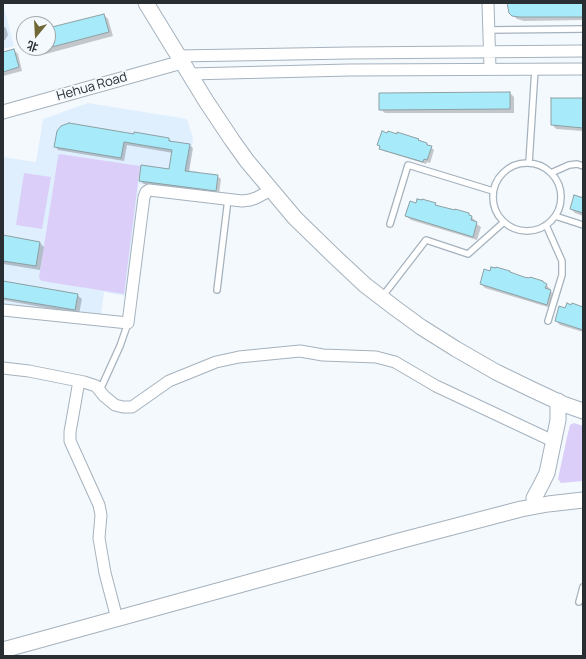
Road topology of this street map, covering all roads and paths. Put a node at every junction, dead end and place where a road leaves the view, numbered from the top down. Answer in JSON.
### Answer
{"nodes":[{"id":1,"x":146,"y":3,"type":"edge"},
{"id":2,"x":488,"y":3,"type":"edge"},
{"id":3,"x":583,"y":29,"type":"edge"},
{"id":4,"x":489,"y":30,"type":"junction"},
{"id":5,"x":583,"y":51,"type":"edge"},
{"id":6,"x":489,"y":52,"type":"junction"},
{"id":7,"x":183,"y":64,"type":"junction"},
{"id":8,"x":490,"y":69,"type":"junction"},
{"id":9,"x":535,"y":69,"type":"junction"},
{"id":10,"x":583,"y":69,"type":"edge"},
{"id":11,"x":3,"y":112,"type":"edge"},
{"id":12,"x":529,"y":163,"type":"junction"},
{"id":13,"x":583,"y":166,"type":"edge"},
{"id":14,"x":551,"y":173,"type":"junction"},
{"id":15,"x":271,"y":190,"type":"junction"},
{"id":16,"x":493,"y":191,"type":"junction"},
{"id":17,"x":228,"y":199,"type":"junction"},
{"id":18,"x":555,"y":216,"type":"junction"},
{"id":19,"x":504,"y":222,"type":"junction"},
{"id":20,"x":390,"y":224,"type":"dead end"},
{"id":21,"x":546,"y":225,"type":"junction"},
{"id":22,"x":583,"y":225,"type":"edge"},
{"id":23,"x":217,"y":290,"type":"dead end"},
{"id":24,"x":382,"y":298,"type":"junction"},
{"id":25,"x":3,"y":310,"type":"edge"},
{"id":26,"x":548,"y":321,"type":"dead end"},
{"id":27,"x":128,"y":323,"type":"junction"},
{"id":28,"x":3,"y":368,"type":"edge"},
{"id":29,"x":79,"y":381,"type":"junction"},
{"id":30,"x":100,"y":390,"type":"junction"},
{"id":31,"x":558,"y":401,"type":"junction"},
{"id":32,"x":583,"y":411,"type":"edge"},
{"id":33,"x":553,"y":441,"type":"junction"},
{"id":34,"x":583,"y":491,"type":"edge"},
{"id":35,"x":534,"y":498,"type":"junction"},
{"id":36,"x":583,"y":500,"type":"edge"},
{"id":37,"x":583,"y":587,"type":"edge"},
{"id":38,"x":579,"y":602,"type":"dead end"},
{"id":39,"x":115,"y":610,"type":"junction"},
{"id":40,"x":3,"y":641,"type":"edge"},
{"id":41,"x":3,"y":650,"type":"edge"}],
"edges":[{"from":1,"to":7,"type":"main road"},
{"from":2,"to":4,"type":"street"},
{"from":3,"to":4,"type":"lane"},
{"from":4,"to":6,"type":"street"},
{"from":5,"to":6,"type":"street"},
{"from":6,"to":7,"type":"street"},
{"from":6,"to":8,"type":"street"},
{"from":7,"to":8,"type":"street"},
{"from":7,"to":11,"type":"street","name":"Hehua Road"},
{"from":7,"to":15,"type":"main road"},
{"from":8,"to":9,"type":"street"},
{"from":9,"to":10,"type":"street"},
{"from":9,"to":12,"type":"lane"},
{"from":12,"to":14,"type":"lane"},
{"from":12,"to":16,"type":"lane"},
{"from":13,"to":14,"type":"lane"},
{"from":14,"to":18,"type":"lane"},
{"from":15,"to":17,"type":"street"},
{"from":15,"to":24,"type":"main road"},
{"from":16,"to":19,"type":"lane"},
{"from":16,"to":20,"type":"lane"},
{"from":17,"to":23,"type":"lane"},
{"from":17,"to":27,"type":"street"},
{"from":18,"to":21,"type":"lane"},
{"from":18,"to":22,"type":"lane"},
{"from":19,"to":21,"type":"lane"},
{"from":19,"to":24,"type":"lane"},
{"from":21,"to":26,"type":"lane"},
{"from":24,"to":31,"type":"main road"},
{"from":25,"to":27,"type":"street"},
{"from":27,"to":30,"type":"lane"},
{"from":28,"to":29,"type":"street"},
{"from":29,"to":30,"type":"street"},
{"from":29,"to":39,"type":"street"},
{"from":30,"to":33,"type":"street"},
{"from":31,"to":32,"type":"main road"},
{"from":31,"to":33,"type":"main road"},
{"from":33,"to":35,"type":"main road"},
{"from":34,"to":35,"type":"main road"},
{"from":35,"to":39,"type":"main road"},
{"from":36,"to":41,"type":"main road"},
{"from":37,"to":38,"type":"lane"},
{"from":39,"to":40,"type":"main road"}]}
